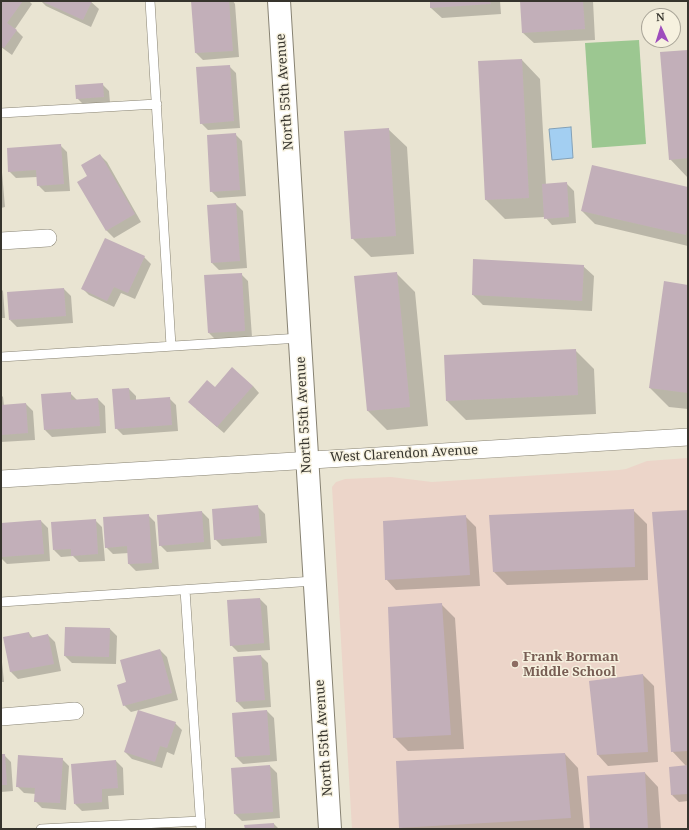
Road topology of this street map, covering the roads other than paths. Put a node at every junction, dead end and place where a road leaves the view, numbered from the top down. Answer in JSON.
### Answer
{"nodes":[{"id":1,"x":150,"y":1,"type":"edge"},
{"id":2,"x":279,"y":1,"type":"edge"},
{"id":3,"x":156,"y":104,"type":"junction"},
{"id":4,"x":1,"y":113,"type":"edge"},
{"id":5,"x":48,"y":238,"type":"dead end"},
{"id":6,"x":1,"y":241,"type":"edge"},
{"id":7,"x":300,"y":338,"type":"junction"},
{"id":8,"x":171,"y":346,"type":"junction"},
{"id":9,"x":1,"y":357,"type":"edge"},
{"id":10,"x":688,"y":437,"type":"edge"},
{"id":11,"x":307,"y":460,"type":"junction"},
{"id":12,"x":1,"y":479,"type":"edge"},
{"id":13,"x":314,"y":581,"type":"junction"},
{"id":14,"x":185,"y":590,"type":"junction"},
{"id":15,"x":1,"y":602,"type":"edge"},
{"id":16,"x":75,"y":711,"type":"dead end"},
{"id":17,"x":1,"y":717,"type":"edge"},
{"id":18,"x":201,"y":825,"type":"edge"},
{"id":19,"x":41,"y":829,"type":"edge"},
{"id":20,"x":330,"y":829,"type":"edge"}],
"edges":[{"from":1,"to":3,"type":"lane"},
{"from":2,"to":7,"type":"street","name":"North 55th Avenue"},
{"from":3,"to":4,"type":"lane"},
{"from":3,"to":8,"type":"lane"},
{"from":5,"to":6,"type":"street"},
{"from":7,"to":8,"type":"lane"},
{"from":7,"to":11,"type":"street","name":"North 55th Avenue"},
{"from":8,"to":9,"type":"lane"},
{"from":10,"to":11,"type":"street","name":"West Clarendon Avenue"},
{"from":11,"to":12,"type":"street","name":"West Clarendon Avenue"},
{"from":11,"to":13,"type":"street","name":"North 55th Avenue"},
{"from":13,"to":14,"type":"lane"},
{"from":13,"to":20,"type":"street","name":"North 55th Avenue"},
{"from":14,"to":15,"type":"lane"},
{"from":14,"to":18,"type":"lane"},
{"from":16,"to":17,"type":"street"},
{"from":18,"to":19,"type":"lane"}]}
